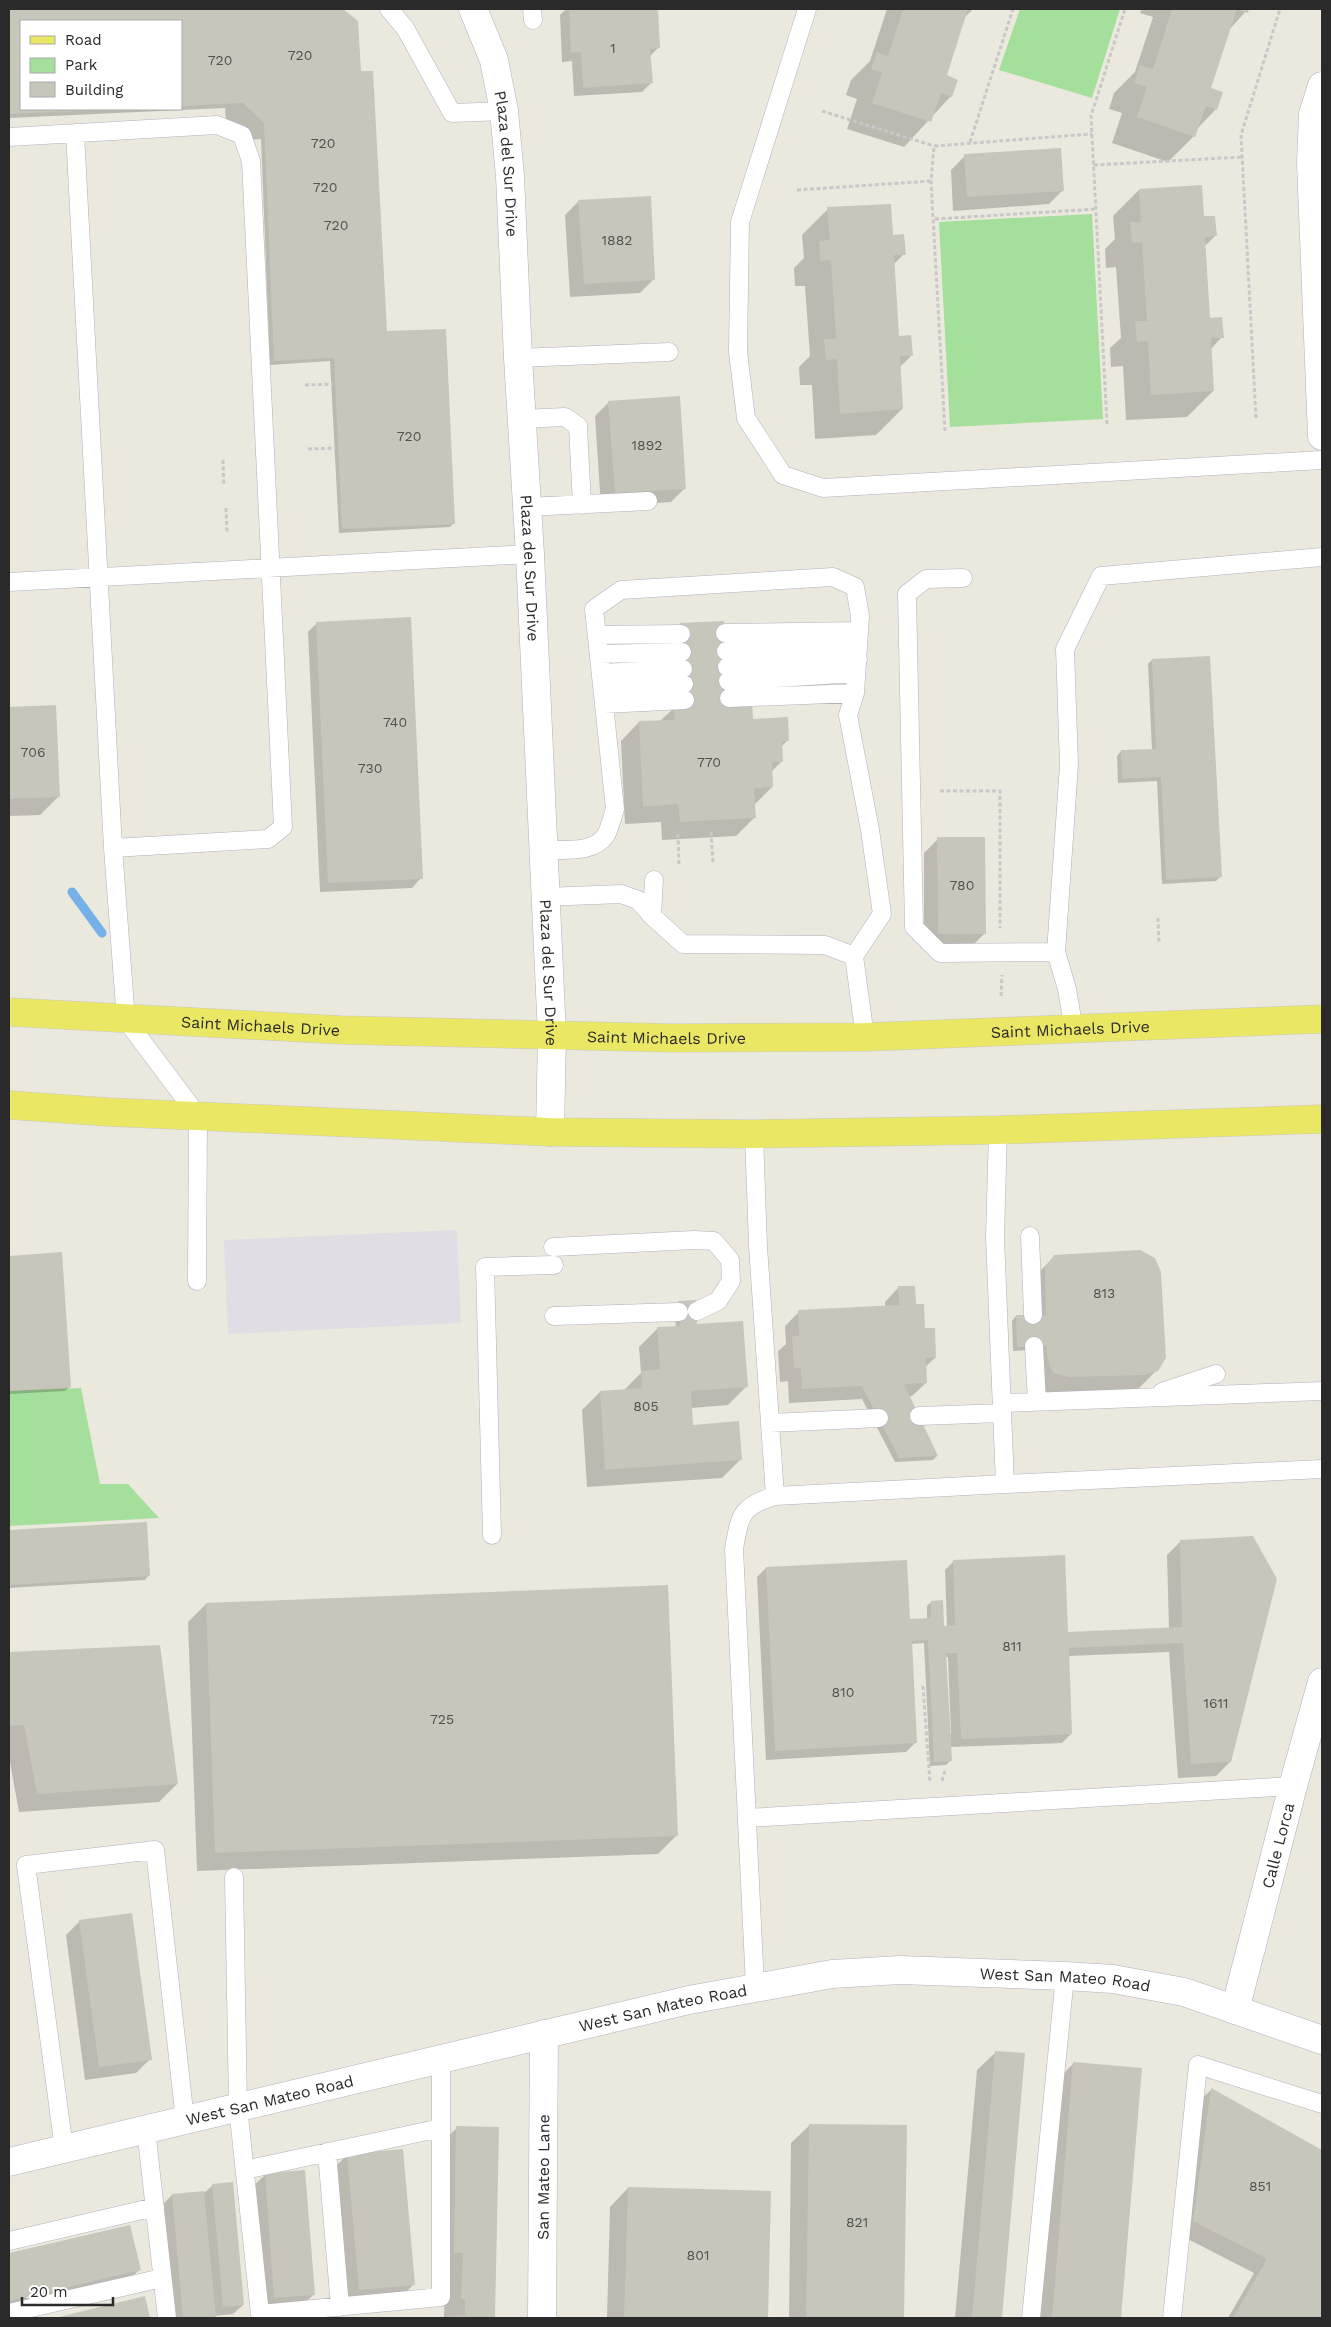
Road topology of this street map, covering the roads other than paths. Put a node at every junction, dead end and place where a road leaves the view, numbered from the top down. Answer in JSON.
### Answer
{"nodes":[{"id":1,"x":389,"y":9,"type":"edge"},
{"id":2,"x":473,"y":9,"type":"edge"},
{"id":3,"x":807,"y":9,"type":"edge"},
{"id":4,"x":1322,"y":86,"type":"edge"},
{"id":5,"x":504,"y":111,"type":"junction"},
{"id":6,"x":75,"y":133,"type":"junction"},
{"id":7,"x":9,"y":137,"type":"edge"},
{"id":8,"x":669,"y":352,"type":"dead end"},
{"id":9,"x":518,"y":358,"type":"junction"},
{"id":10,"x":522,"y":419,"type":"junction"},
{"id":11,"x":1322,"y":436,"type":"edge"},
{"id":12,"x":1322,"y":460,"type":"edge"},
{"id":13,"x":648,"y":501,"type":"dead end"},
{"id":14,"x":582,"y":505,"type":"junction"},
{"id":15,"x":527,"y":507,"type":"junction"},
{"id":16,"x":530,"y":554,"type":"junction"},
{"id":17,"x":1322,"y":557,"type":"edge"},
{"id":18,"x":271,"y":568,"type":"junction"},
{"id":19,"x":97,"y":578,"type":"junction"},
{"id":20,"x":963,"y":578,"type":"dead end"},
{"id":21,"x":9,"y":582,"type":"edge"},
{"id":22,"x":725,"y":633,"type":"dead end"},
{"id":23,"x":597,"y":635,"type":"junction"},
{"id":24,"x":858,"y":652,"type":"junction"},
{"id":25,"x":599,"y":654,"type":"junction"},
{"id":26,"x":727,"y":666,"type":"dead end"},
{"id":27,"x":602,"y":689,"type":"junction"},
{"id":28,"x":855,"y":693,"type":"junction"},
{"id":29,"x":729,"y":698,"type":"dead end"},
{"id":30,"x":113,"y":848,"type":"junction"},
{"id":31,"x":544,"y":850,"type":"junction"},
{"id":32,"x":654,"y":880,"type":"dead end"},
{"id":33,"x":545,"y":897,"type":"junction"},
{"id":34,"x":652,"y":916,"type":"junction"},
{"id":35,"x":1056,"y":952,"type":"junction"},
{"id":36,"x":854,"y":956,"type":"junction"},
{"id":37,"x":9,"y":1012,"type":"edge"},
{"id":38,"x":1322,"y":1019,"type":"edge"},
{"id":39,"x":126,"y":1020,"type":"junction"},
{"id":40,"x":1074,"y":1030,"type":"junction"},
{"id":41,"x":552,"y":1036,"type":"junction"},
{"id":42,"x":865,"y":1037,"type":"junction"},
{"id":43,"x":9,"y":1105,"type":"edge"},
{"id":44,"x":198,"y":1116,"type":"junction"},
{"id":45,"x":1322,"y":1119,"type":"edge"},
{"id":46,"x":998,"y":1130,"type":"junction"},
{"id":47,"x":550,"y":1132,"type":"junction"},
{"id":48,"x":754,"y":1134,"type":"junction"},
{"id":49,"x":1030,"y":1236,"type":"dead end"},
{"id":50,"x":553,"y":1247,"type":"dead end"},
{"id":51,"x":554,"y":1265,"type":"dead end"},
{"id":52,"x":197,"y":1281,"type":"dead end"},
{"id":53,"x":697,"y":1311,"type":"dead end"},
{"id":54,"x":679,"y":1312,"type":"dead end"},
{"id":55,"x":1033,"y":1315,"type":"dead end"},
{"id":56,"x":554,"y":1316,"type":"dead end"},
{"id":57,"x":1034,"y":1346,"type":"dead end"},
{"id":58,"x":1216,"y":1374,"type":"dead end"},
{"id":59,"x":1322,"y":1391,"type":"edge"},
{"id":60,"x":1142,"y":1398,"type":"junction"},
{"id":61,"x":1037,"y":1402,"type":"junction"},
{"id":62,"x":1002,"y":1408,"type":"junction"},
{"id":63,"x":919,"y":1416,"type":"dead end"},
{"id":64,"x":879,"y":1418,"type":"dead end"},
{"id":65,"x":770,"y":1423,"type":"junction"},
{"id":66,"x":1322,"y":1469,"type":"edge"},
{"id":67,"x":1005,"y":1484,"type":"junction"},
{"id":68,"x":775,"y":1496,"type":"junction"},
{"id":69,"x":492,"y":1535,"type":"dead end"},
{"id":70,"x":1322,"y":1682,"type":"edge"},
{"id":71,"x":1293,"y":1786,"type":"junction"},
{"id":72,"x":747,"y":1818,"type":"junction"},
{"id":73,"x":234,"y":1877,"type":"dead end"},
{"id":74,"x":1065,"y":1976,"type":"junction"},
{"id":75,"x":755,"y":1987,"type":"junction"},
{"id":76,"x":1235,"y":2010,"type":"junction"},
{"id":77,"x":544,"y":2034,"type":"junction"},
{"id":78,"x":1322,"y":2040,"type":"edge"},
{"id":79,"x":442,"y":2058,"type":"junction"},
{"id":80,"x":1322,"y":2104,"type":"edge"},
{"id":81,"x":238,"y":2107,"type":"junction"},
{"id":82,"x":185,"y":2120,"type":"junction"},
{"id":83,"x":441,"y":2128,"type":"junction"},
{"id":84,"x":146,"y":2129,"type":"junction"},
{"id":85,"x":64,"y":2149,"type":"junction"},
{"id":86,"x":327,"y":2152,"type":"junction"},
{"id":87,"x":9,"y":2162,"type":"edge"},
{"id":88,"x":245,"y":2170,"type":"junction"},
{"id":89,"x":155,"y":2207,"type":"junction"},
{"id":90,"x":9,"y":2241,"type":"edge"},
{"id":91,"x":162,"y":2278,"type":"junction"},
{"id":92,"x":340,"y":2307,"type":"junction"},
{"id":93,"x":9,"y":2313,"type":"edge"},
{"id":94,"x":167,"y":2318,"type":"edge"},
{"id":95,"x":542,"y":2318,"type":"edge"},
{"id":96,"x":1031,"y":2318,"type":"edge"},
{"id":97,"x":1172,"y":2318,"type":"edge"}],
"edges":[{"from":1,"to":5,"type":"lane"},
{"from":2,"to":5,"type":"street","name":"Plaza del Sur Drive"},
{"from":3,"to":12,"type":"lane"},
{"from":4,"to":11,"type":"street"},
{"from":5,"to":9,"type":"street","name":"Plaza del Sur Drive"},
{"from":6,"to":7,"type":"lane"},
{"from":6,"to":18,"type":"lane"},
{"from":6,"to":19,"type":"lane"},
{"from":8,"to":9,"type":"lane"},
{"from":9,"to":10,"type":"street","name":"Plaza del Sur Drive"},
{"from":10,"to":14,"type":"lane"},
{"from":10,"to":15,"type":"street","name":"Plaza del Sur Drive"},
{"from":13,"to":14,"type":"lane"},
{"from":14,"to":15,"type":"lane"},
{"from":15,"to":16,"type":"street","name":"Plaza del Sur Drive"},
{"from":16,"to":18,"type":"lane"},
{"from":16,"to":31,"type":"street","name":"Plaza del Sur Drive"},
{"from":17,"to":35,"type":"lane"},
{"from":18,"to":19,"type":"lane"},
{"from":18,"to":30,"type":"lane"},
{"from":19,"to":21,"type":"lane"},
{"from":19,"to":30,"type":"lane"},
{"from":20,"to":35,"type":"lane"},
{"from":22,"to":24,"type":"lane"},
{"from":23,"to":24,"type":"lane"},
{"from":23,"to":25,"type":"lane"},
{"from":23,"to":25,"type":"lane"},
{"from":24,"to":26,"type":"lane"},
{"from":24,"to":28,"type":"lane"},
{"from":25,"to":27,"type":"lane"},
{"from":27,"to":27,"type":"lane"},
{"from":27,"to":31,"type":"lane"},
{"from":28,"to":29,"type":"lane"},
{"from":28,"to":36,"type":"lane"},
{"from":30,"to":39,"type":"lane"},
{"from":31,"to":33,"type":"street","name":"Plaza del Sur Drive"},
{"from":32,"to":34,"type":"lane"},
{"from":33,"to":34,"type":"lane"},
{"from":33,"to":41,"type":"street","name":"Plaza del Sur Drive"},
{"from":34,"to":36,"type":"lane"},
{"from":35,"to":40,"type":"lane"},
{"from":36,"to":42,"type":"lane"},
{"from":37,"to":39,"type":"main road","name":"Saint Michaels Drive"},
{"from":38,"to":40,"type":"main road","name":"Saint Michaels Drive"},
{"from":39,"to":41,"type":"main road","name":"Saint Michaels Drive"},
{"from":39,"to":44,"type":"lane"},
{"from":40,"to":42,"type":"main road","name":"Saint Michaels Drive"},
{"from":41,"to":42,"type":"main road","name":"Saint Michaels Drive"},
{"from":41,"to":47,"type":"street","name":"Plaza del Sur Drive"},
{"from":43,"to":44,"type":"main road"},
{"from":44,"to":47,"type":"main road"},
{"from":44,"to":52,"type":"lane"},
{"from":45,"to":46,"type":"main road"},
{"from":46,"to":48,"type":"main road"},
{"from":46,"to":62,"type":"lane"},
{"from":47,"to":48,"type":"main road"},
{"from":48,"to":65,"type":"lane"},
{"from":49,"to":55,"type":"lane"},
{"from":50,"to":53,"type":"lane"},
{"from":51,"to":69,"type":"lane"},
{"from":54,"to":56,"type":"lane"},
{"from":57,"to":61,"type":"lane"},
{"from":58,"to":60,"type":"lane"},
{"from":59,"to":60,"type":"lane"},
{"from":60,"to":61,"type":"lane"},
{"from":61,"to":62,"type":"lane"},
{"from":62,"to":63,"type":"lane"},
{"from":62,"to":67,"type":"lane"},
{"from":64,"to":65,"type":"lane"},
{"from":65,"to":68,"type":"lane"},
{"from":66,"to":67,"type":"lane"},
{"from":67,"to":68,"type":"lane"},
{"from":68,"to":72,"type":"lane"},
{"from":70,"to":71,"type":"street","name":"Calle Lorca"},
{"from":71,"to":72,"type":"lane"},
{"from":71,"to":76,"type":"street","name":"Calle Lorca"},
{"from":72,"to":75,"type":"lane"},
{"from":73,"to":81,"type":"lane"},
{"from":74,"to":75,"type":"street","name":"West San Mateo Road"},
{"from":74,"to":76,"type":"street","name":"West San Mateo Road"},
{"from":74,"to":96,"type":"lane"},
{"from":75,"to":77,"type":"street","name":"West San Mateo Road"},
{"from":76,"to":78,"type":"street","name":"West San Mateo Road"},
{"from":77,"to":79,"type":"street","name":"West San Mateo Road"},
{"from":77,"to":95,"type":"street","name":"San Mateo Lane"},
{"from":79,"to":81,"type":"street","name":"West San Mateo Road"},
{"from":79,"to":83,"type":"lane"},
{"from":80,"to":97,"type":"lane"},
{"from":81,"to":82,"type":"street","name":"West San Mateo Road"},
{"from":81,"to":88,"type":"lane"},
{"from":82,"to":84,"type":"street","name":"West San Mateo Road"},
{"from":82,"to":85,"type":"lane"},
{"from":83,"to":86,"type":"lane"},
{"from":83,"to":92,"type":"lane"},
{"from":84,"to":85,"type":"street","name":"West San Mateo Road"},
{"from":84,"to":89,"type":"lane"},
{"from":85,"to":87,"type":"street","name":"West San Mateo Road"},
{"from":86,"to":88,"type":"lane"},
{"from":86,"to":92,"type":"lane"},
{"from":88,"to":92,"type":"lane"},
{"from":89,"to":90,"type":"lane"},
{"from":89,"to":91,"type":"lane"},
{"from":91,"to":93,"type":"lane"},
{"from":91,"to":94,"type":"lane"}]}
